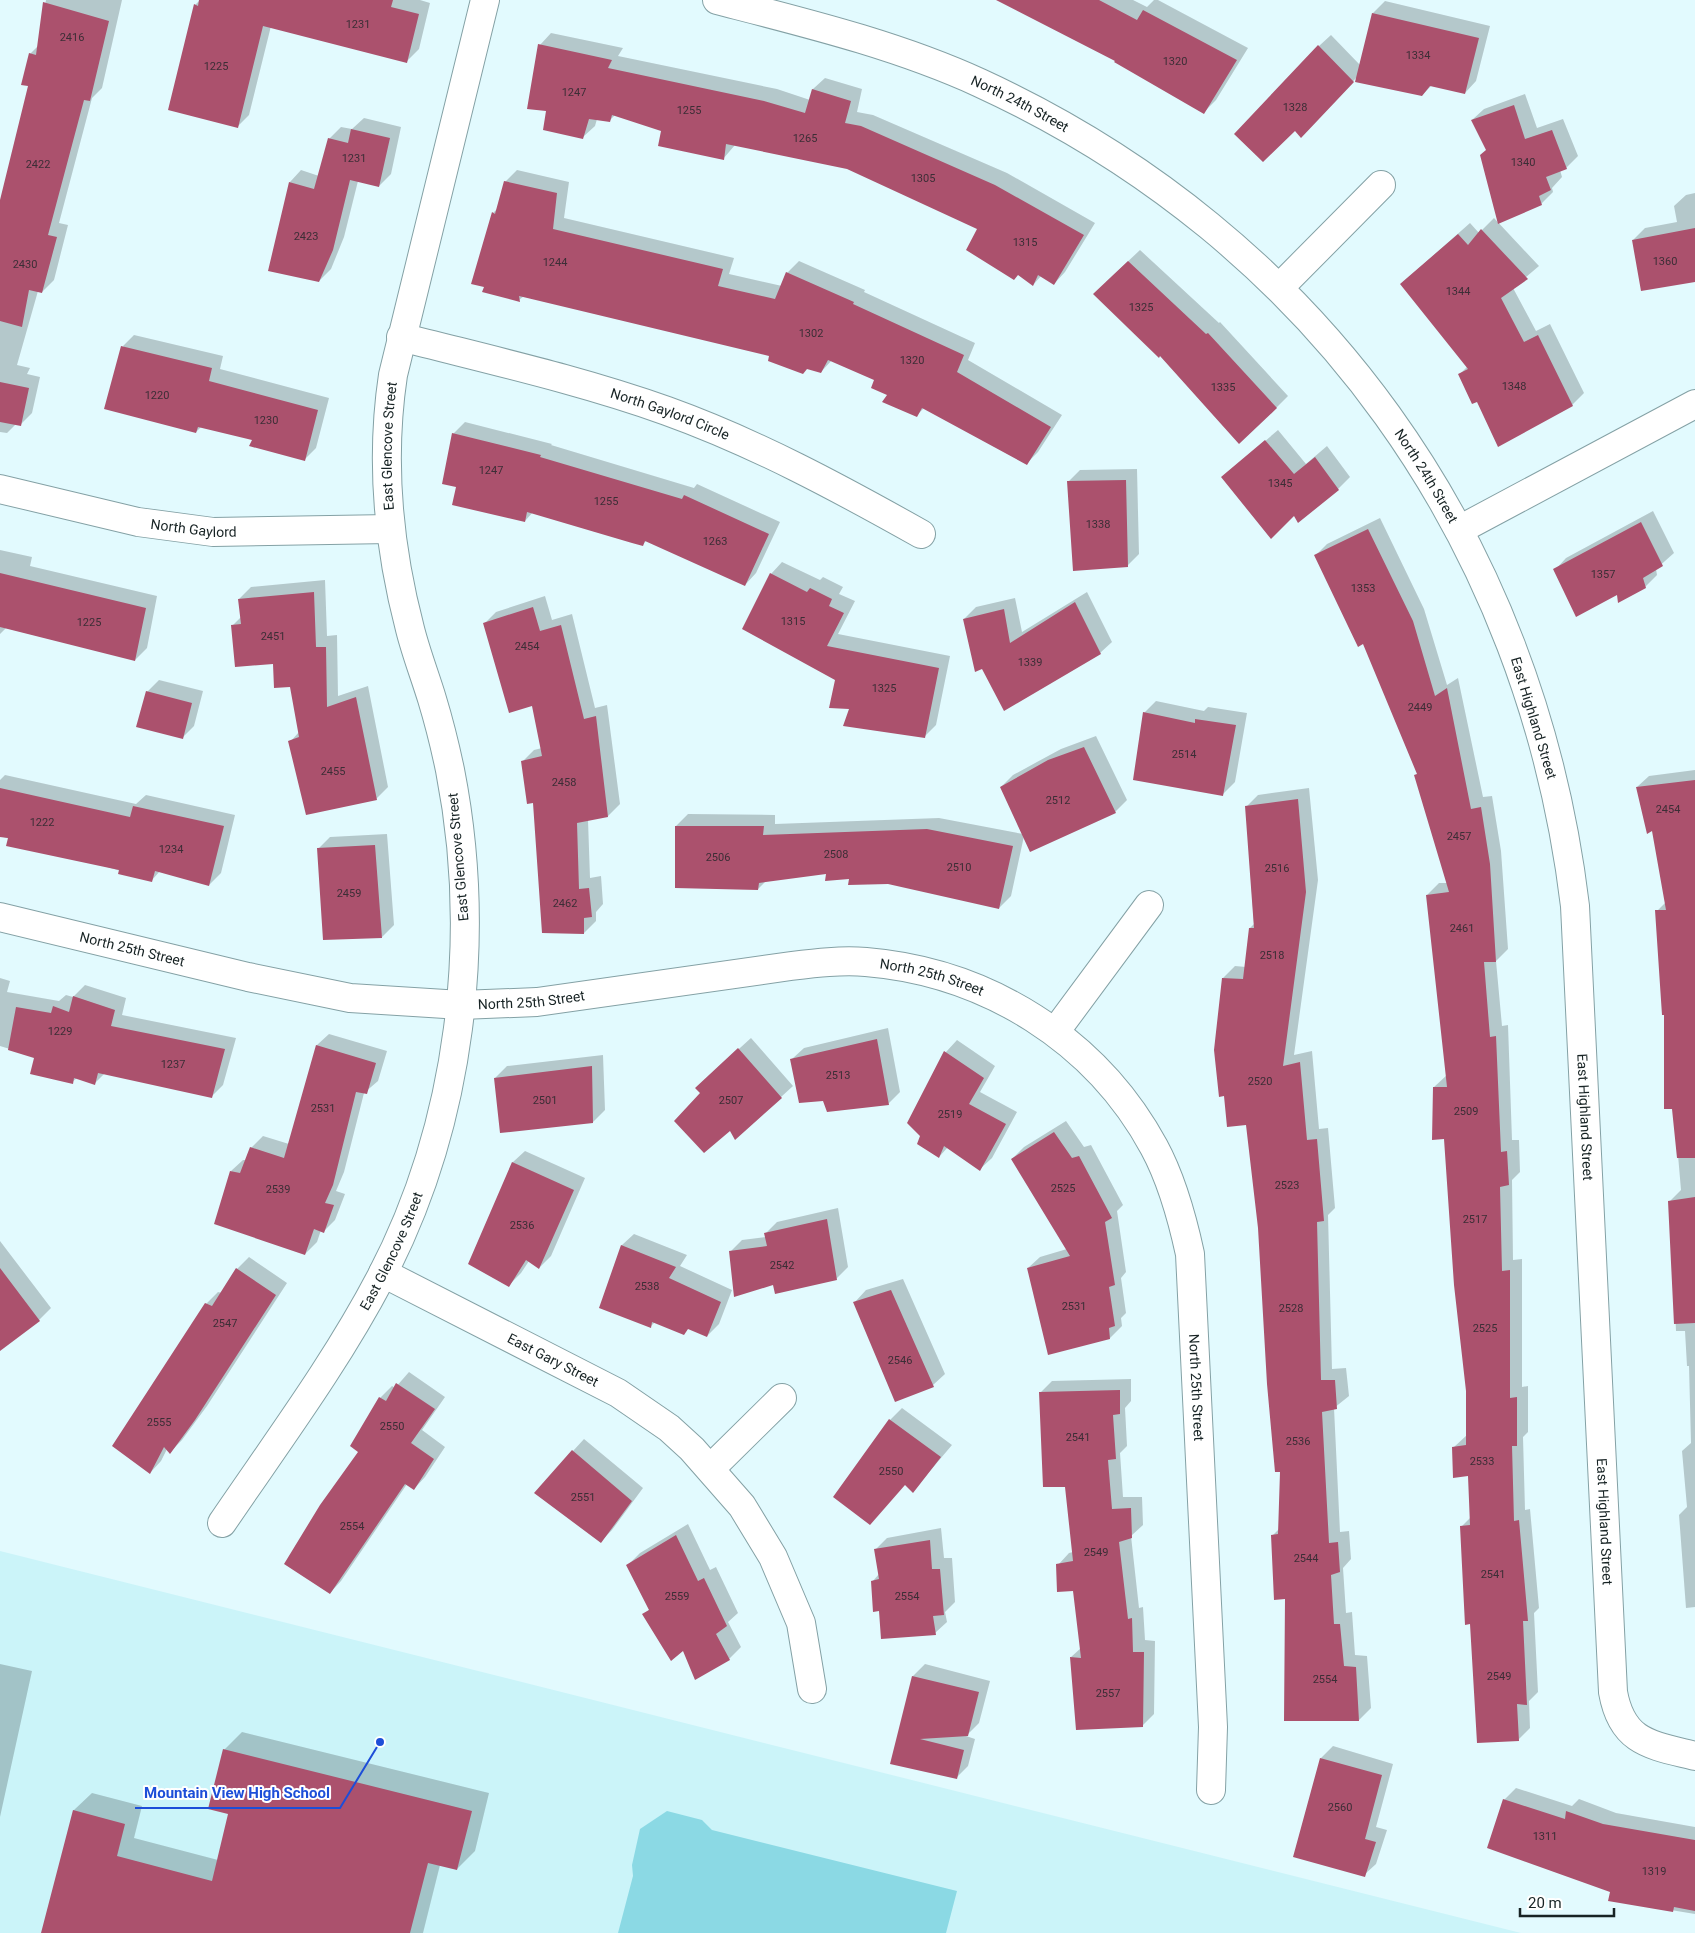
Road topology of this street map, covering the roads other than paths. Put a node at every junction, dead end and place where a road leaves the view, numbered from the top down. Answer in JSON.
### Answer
{"nodes":[{"id":1,"x":484,"y":0,"type":"edge"},
{"id":2,"x":717,"y":0,"type":"edge"},
{"id":3,"x":1381,"y":185,"type":"dead end"},
{"id":4,"x":1280,"y":287,"type":"junction"},
{"id":5,"x":401,"y":337,"type":"junction"},
{"id":6,"x":1695,"y":404,"type":"edge"},
{"id":7,"x":0,"y":489,"type":"edge"},
{"id":8,"x":390,"y":529,"type":"junction"},
{"id":9,"x":1459,"y":530,"type":"junction"},
{"id":10,"x":921,"y":534,"type":"dead end"},
{"id":11,"x":1149,"y":905,"type":"dead end"},
{"id":12,"x":0,"y":917,"type":"edge"},
{"id":13,"x":461,"y":1005,"type":"junction"},
{"id":14,"x":1055,"y":1032,"type":"junction"},
{"id":15,"x":383,"y":1274,"type":"junction"},
{"id":16,"x":782,"y":1398,"type":"dead end"},
{"id":17,"x":711,"y":1468,"type":"junction"},
{"id":18,"x":222,"y":1523,"type":"dead end"},
{"id":19,"x":812,"y":1689,"type":"dead end"},
{"id":20,"x":1695,"y":1756,"type":"edge"},
{"id":21,"x":1211,"y":1790,"type":"dead end"}],
"edges":[{"from":1,"to":5,"type":"street","name":"East Glencove Street"},
{"from":2,"to":4,"type":"street","name":"North 24th Street"},
{"from":3,"to":4,"type":"street"},
{"from":4,"to":9,"type":"street","name":"North 24th Street"},
{"from":5,"to":8,"type":"street","name":"East Glencove Street"},
{"from":5,"to":10,"type":"street","name":"North Gaylord Circle"},
{"from":6,"to":9,"type":"street","name":"North 24th Street"},
{"from":7,"to":8,"type":"street","name":"North Gaylord"},
{"from":8,"to":13,"type":"street","name":"East Glencove Street"},
{"from":9,"to":20,"type":"street","name":"East Highland Street"},
{"from":11,"to":14,"type":"street"},
{"from":12,"to":13,"type":"street","name":"North 25th Street"},
{"from":13,"to":14,"type":"street","name":"North 25th Street"},
{"from":13,"to":15,"type":"street","name":"East Glencove Street"},
{"from":14,"to":21,"type":"street","name":"North 25th Street"},
{"from":15,"to":17,"type":"street","name":"East Gary Street"},
{"from":15,"to":18,"type":"street","name":"East Glencove Street"},
{"from":16,"to":17,"type":"street"},
{"from":17,"to":19,"type":"street","name":"East Gary Street"}]}
